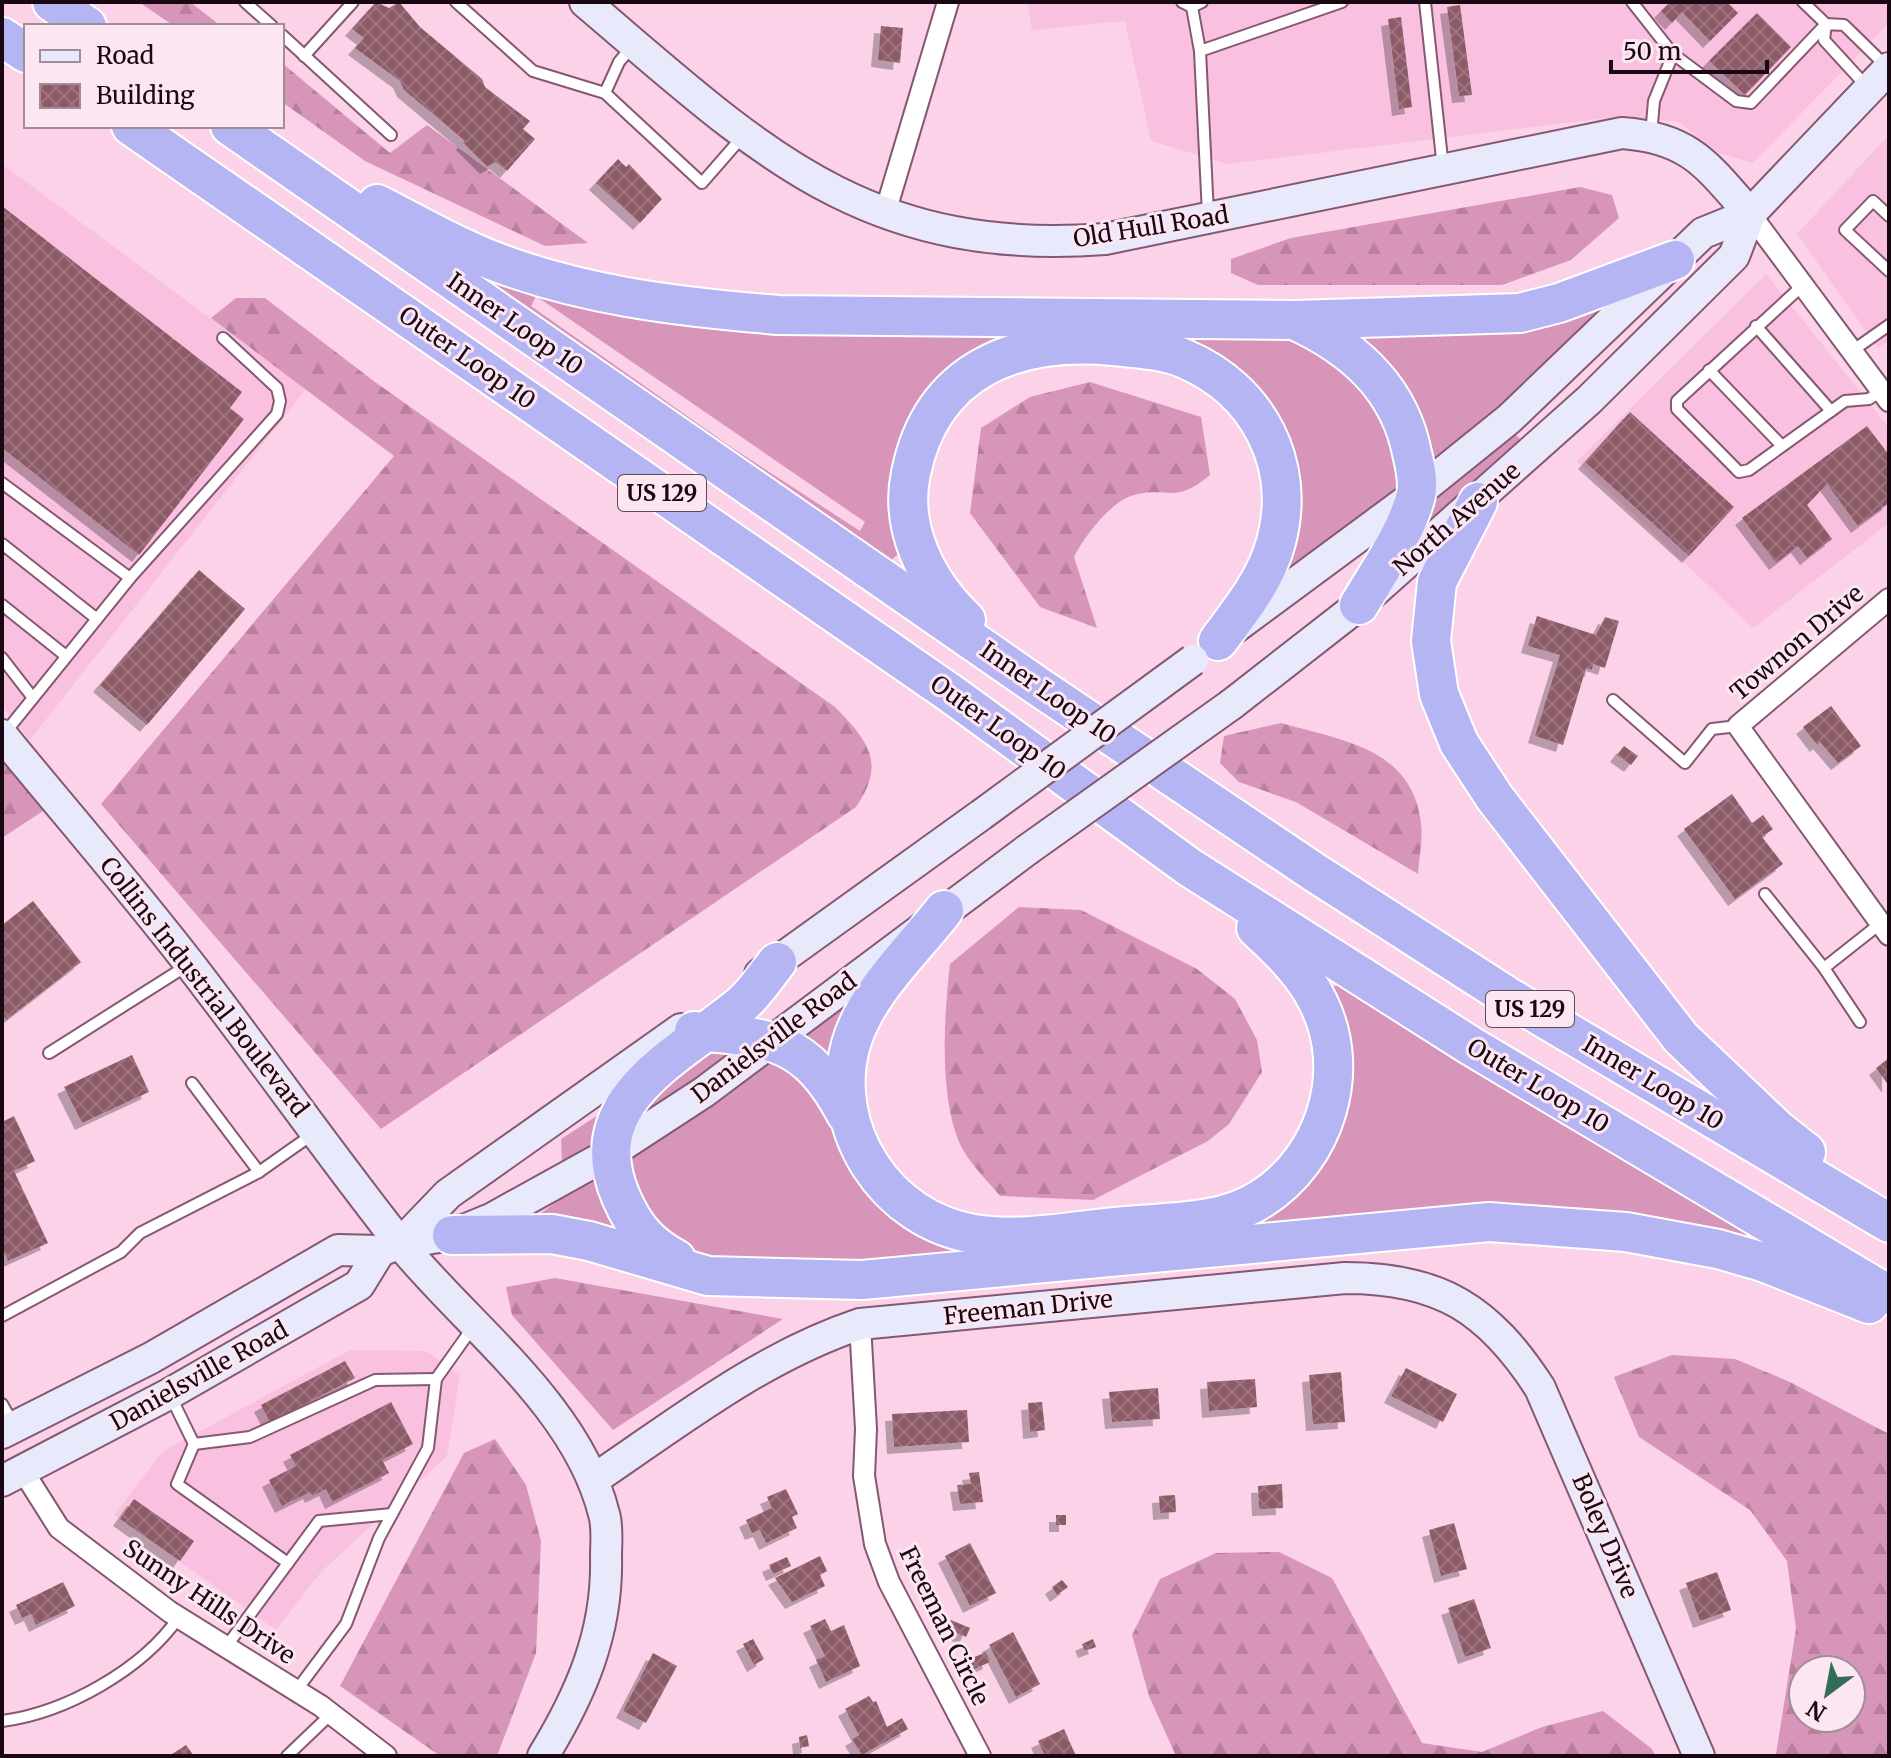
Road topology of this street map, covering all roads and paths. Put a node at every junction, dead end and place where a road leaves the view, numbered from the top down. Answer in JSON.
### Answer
{"nodes":[{"id":1,"x":52,"y":2,"type":"edge"},
{"id":2,"x":245,"y":2,"type":"edge"},
{"id":3,"x":353,"y":2,"type":"edge"},
{"id":4,"x":456,"y":2,"type":"edge"},
{"id":5,"x":585,"y":2,"type":"edge"},
{"id":6,"x":948,"y":2,"type":"edge"},
{"id":7,"x":1342,"y":2,"type":"edge"},
{"id":8,"x":1425,"y":2,"type":"edge"},
{"id":9,"x":1632,"y":2,"type":"edge"},
{"id":10,"x":1806,"y":3,"type":"edge"},
{"id":11,"x":1192,"y":4,"type":"edge"},
{"id":12,"x":84,"y":24,"type":"edge"},
{"id":13,"x":270,"y":24,"type":"edge"},
{"id":14,"x":1826,"y":24,"type":"junction"},
{"id":15,"x":2,"y":37,"type":"edge"},
{"id":16,"x":284,"y":37,"type":"edge"},
{"id":17,"x":634,"y":44,"type":"junction"},
{"id":18,"x":1200,"y":51,"type":"junction"},
{"id":19,"x":24,"y":52,"type":"edge"},
{"id":20,"x":1673,"y":54,"type":"junction"},
{"id":21,"x":304,"y":56,"type":"junction"},
{"id":22,"x":1882,"y":75,"type":"edge"},
{"id":23,"x":605,"y":93,"type":"junction"},
{"id":24,"x":134,"y":128,"type":"edge"},
{"id":25,"x":233,"y":128,"type":"edge"},
{"id":26,"x":391,"y":135,"type":"dead end"},
{"id":27,"x":1651,"y":135,"type":"junction"},
{"id":28,"x":743,"y":136,"type":"junction"},
{"id":29,"x":266,"y":151,"type":"junction"},
{"id":30,"x":1443,"y":170,"type":"junction"},
{"id":31,"x":885,"y":213,"type":"junction"},
{"id":32,"x":1750,"y":214,"type":"junction"},
{"id":33,"x":1889,"y":216,"type":"edge"},
{"id":34,"x":1208,"y":220,"type":"junction"},
{"id":35,"x":1675,"y":260,"type":"junction"},
{"id":36,"x":1889,"y":271,"type":"edge"},
{"id":37,"x":1802,"y":286,"type":"junction"},
{"id":38,"x":1294,"y":320,"type":"junction"},
{"id":39,"x":1889,"y":325,"type":"edge"},
{"id":40,"x":1756,"y":326,"type":"junction"},
{"id":41,"x":223,"y":338,"type":"dead end"},
{"id":42,"x":1852,"y":351,"type":"junction"},
{"id":43,"x":1709,"y":370,"type":"junction"},
{"id":44,"x":1885,"y":396,"type":"edge"},
{"id":45,"x":1831,"y":411,"type":"junction"},
{"id":46,"x":1782,"y":446,"type":"junction"},
{"id":47,"x":2,"y":483,"type":"edge"},
{"id":48,"x":1416,"y":494,"type":"junction"},
{"id":49,"x":1478,"y":502,"type":"junction"},
{"id":50,"x":2,"y":544,"type":"edge"},
{"id":51,"x":130,"y":578,"type":"junction"},
{"id":52,"x":1889,"y":599,"type":"edge"},
{"id":53,"x":2,"y":605,"type":"edge"},
{"id":54,"x":1359,"y":605,"type":"junction"},
{"id":55,"x":97,"y":619,"type":"junction"},
{"id":56,"x":1205,"y":650,"type":"junction"},
{"id":57,"x":66,"y":656,"type":"junction"},
{"id":58,"x":2,"y":658,"type":"edge"},
{"id":59,"x":1039,"y":687,"type":"junction"},
{"id":60,"x":33,"y":698,"type":"junction"},
{"id":61,"x":1613,"y":700,"type":"dead end"},
{"id":62,"x":1738,"y":726,"type":"junction"},
{"id":63,"x":2,"y":735,"type":"edge"},
{"id":64,"x":1121,"y":783,"type":"joint"},
{"id":65,"x":1189,"y":867,"type":"junction"},
{"id":66,"x":1765,"y":894,"type":"dead end"},
{"id":67,"x":944,"y":910,"type":"junction"},
{"id":68,"x":1885,"y":929,"type":"edge"},
{"id":69,"x":777,"y":962,"type":"joint"},
{"id":70,"x":190,"y":964,"type":"junction"},
{"id":71,"x":1824,"y":968,"type":"junction"},
{"id":72,"x":1860,"y":1022,"type":"dead end"},
{"id":73,"x":693,"y":1031,"type":"junction"},
{"id":74,"x":771,"y":1041,"type":"junction"},
{"id":75,"x":49,"y":1053,"type":"dead end"},
{"id":76,"x":192,"y":1083,"type":"dead end"},
{"id":77,"x":851,"y":1123,"type":"junction"},
{"id":78,"x":316,"y":1131,"type":"junction"},
{"id":79,"x":612,"y":1152,"type":"junction"},
{"id":80,"x":259,"y":1172,"type":"junction"},
{"id":81,"x":1889,"y":1212,"type":"edge"},
{"id":82,"x":1889,"y":1223,"type":"edge"},
{"id":83,"x":452,"y":1235,"type":"junction"},
{"id":84,"x":390,"y":1247,"type":"junction"},
{"id":85,"x":708,"y":1276,"type":"junction"},
{"id":86,"x":1889,"y":1295,"type":"edge"},
{"id":87,"x":1889,"y":1313,"type":"edge"},
{"id":88,"x":2,"y":1316,"type":"edge"},
{"id":89,"x":860,"y":1324,"type":"junction"},
{"id":90,"x":474,"y":1326,"type":"junction"},
{"id":91,"x":1493,"y":1326,"type":"joint"},
{"id":92,"x":436,"y":1379,"type":"junction"},
{"id":93,"x":169,"y":1394,"type":"junction"},
{"id":94,"x":6,"y":1422,"type":"edge"},
{"id":95,"x":194,"y":1444,"type":"junction"},
{"id":96,"x":12,"y":1476,"type":"edge"},
{"id":97,"x":593,"y":1480,"type":"junction"},
{"id":98,"x":392,"y":1514,"type":"junction"},
{"id":99,"x":288,"y":1563,"type":"junction"},
{"id":100,"x":179,"y":1617,"type":"junction"},
{"id":101,"x":226,"y":1647,"type":"junction"},
{"id":102,"x":296,"y":1691,"type":"junction"},
{"id":103,"x":331,"y":1714,"type":"junction"},
{"id":104,"x":2,"y":1721,"type":"edge"},
{"id":105,"x":287,"y":1756,"type":"edge"},
{"id":106,"x":386,"y":1756,"type":"edge"},
{"id":107,"x":543,"y":1756,"type":"edge"},
{"id":108,"x":980,"y":1756,"type":"edge"},
{"id":109,"x":1699,"y":1756,"type":"edge"}],
"edges":[{"from":1,"to":12,"type":"highway"},
{"from":2,"to":13,"type":"lane"},
{"from":3,"to":21,"type":"lane"},
{"from":4,"to":23,"type":"lane"},
{"from":5,"to":17,"type":"main road","name":"Old Hull Road"},
{"from":6,"to":31,"type":"street"},
{"from":7,"to":18,"type":"lane"},
{"from":8,"to":30,"type":"lane"},
{"from":9,"to":20,"type":"lane"},
{"from":10,"to":14,"type":"lane"},
{"from":11,"to":18,"type":"lane"},
{"from":14,"to":20,"type":"lane"},
{"from":14,"to":22,"type":"lane"},
{"from":14,"to":22,"type":"lane"},
{"from":15,"to":19,"type":"highway"},
{"from":16,"to":21,"type":"lane"},
{"from":17,"to":23,"type":"lane"},
{"from":17,"to":28,"type":"main road","name":"Old Hull Road"},
{"from":18,"to":34,"type":"lane"},
{"from":20,"to":27,"type":"lane"},
{"from":21,"to":26,"type":"lane"},
{"from":22,"to":32,"type":"main road","name":"North Avenue"},
{"from":23,"to":28,"type":"lane"},
{"from":24,"to":65,"type":"highway","name":"Outer Loop 10","number":"US 129"},
{"from":25,"to":29,"type":"highway","name":"Inner Loop 10","number":"US 129"},
{"from":27,"to":30,"type":"main road","name":"Old Hull Road"},
{"from":27,"to":32,"type":"main road","name":"Old Hull Road"},
{"from":28,"to":31,"type":"main road","name":"Old Hull Road"},
{"from":29,"to":38,"type":"highway"},
{"from":29,"to":59,"type":"highway","name":"Inner Loop 10","number":"US 129"},
{"from":30,"to":34,"type":"main road","name":"Old Hull Road"},
{"from":31,"to":34,"type":"main road","name":"Old Hull Road"},
{"from":32,"to":35,"type":"main road","name":"North Avenue"},
{"from":32,"to":37,"type":"street"},
{"from":32,"to":49,"type":"main road","name":"North Avenue"},
{"from":33,"to":36,"type":"lane"},
{"from":35,"to":38,"type":"highway"},
{"from":35,"to":48,"type":"main road","name":"North Avenue"},
{"from":37,"to":40,"type":"lane"},
{"from":37,"to":42,"type":"street"},
{"from":38,"to":48,"type":"highway"},
{"from":39,"to":42,"type":"lane"},
{"from":40,"to":43,"type":"lane"},
{"from":40,"to":45,"type":"lane"},
{"from":41,"to":51,"type":"lane"},
{"from":42,"to":44,"type":"street"},
{"from":43,"to":46,"type":"lane"},
{"from":43,"to":46,"type":"lane"},
{"from":44,"to":45,"type":"lane"},
{"from":45,"to":46,"type":"lane"},
{"from":47,"to":51,"type":"lane"},
{"from":48,"to":54,"type":"highway"},
{"from":48,"to":56,"type":"main road","name":"North Avenue"},
{"from":49,"to":54,"type":"main road","name":"North Avenue"},
{"from":49,"to":81,"type":"highway"},
{"from":50,"to":55,"type":"lane"},
{"from":51,"to":55,"type":"lane"},
{"from":52,"to":62,"type":"street","name":"Townon Drive"},
{"from":53,"to":57,"type":"lane"},
{"from":54,"to":64,"type":"main road","name":"North Avenue","bridge":true},
{"from":55,"to":57,"type":"lane"},
{"from":56,"to":59,"type":"highway"},
{"from":56,"to":69,"type":"main road","name":"North Avenue","bridge":true},
{"from":57,"to":60,"type":"lane"},
{"from":58,"to":60,"type":"lane"},
{"from":59,"to":82,"type":"highway","name":"Inner Loop 10","number":"US 129"},
{"from":60,"to":63,"type":"lane"},
{"from":61,"to":62,"type":"lane"},
{"from":62,"to":68,"type":"street"},
{"from":63,"to":70,"type":"main road","name":"Collins Industrial Boulevard"},
{"from":64,"to":67,"type":"main road","name":"Danielsville Road","bridge":true},
{"from":65,"to":77,"type":"highway"},
{"from":65,"to":86,"type":"highway","name":"Outer Loop 10","number":"US 129"},
{"from":66,"to":71,"type":"lane"},
{"from":67,"to":74,"type":"main road","name":"Danielsville Road"},
{"from":67,"to":77,"type":"highway"},
{"from":68,"to":71,"type":"lane"},
{"from":69,"to":73,"type":"highway"},
{"from":70,"to":75,"type":"lane"},
{"from":70,"to":78,"type":"main road","name":"Collins Industrial Boulevard"},
{"from":71,"to":72,"type":"lane"},
{"from":73,"to":74,"type":"highway"},
{"from":73,"to":79,"type":"highway"},
{"from":73,"to":84,"type":"main road","name":"Danielsville Road"},
{"from":74,"to":77,"type":"highway"},
{"from":74,"to":79,"type":"main road","name":"Danielsville Road"},
{"from":76,"to":80,"type":"lane"},
{"from":78,"to":80,"type":"lane"},
{"from":78,"to":84,"type":"main road","name":"Collins Industrial Boulevard"},
{"from":79,"to":83,"type":"main road","name":"Danielsville Road"},
{"from":79,"to":85,"type":"highway"},
{"from":80,"to":88,"type":"lane"},
{"from":83,"to":84,"type":"main road","name":"Danielsville Road"},
{"from":83,"to":85,"type":"highway"},
{"from":84,"to":90,"type":"main road"},
{"from":84,"to":93,"type":"main road","name":"Danielsville Road"},
{"from":84,"to":94,"type":"main road","name":"Danielsville Road"},
{"from":85,"to":87,"type":"highway"},
{"from":89,"to":91,"type":"main road","name":"Freeman Drive"},
{"from":89,"to":97,"type":"main road","name":"Freeman Drive"},
{"from":89,"to":108,"type":"street","name":"Freeman Circle"},
{"from":90,"to":92,"type":"lane"},
{"from":90,"to":97,"type":"main road"},
{"from":91,"to":109,"type":"main road","name":"Boley Drive"},
{"from":92,"to":95,"type":"lane"},
{"from":92,"to":98,"type":"lane"},
{"from":93,"to":95,"type":"lane"},
{"from":93,"to":96,"type":"main road","name":"Danielsville Road"},
{"from":95,"to":99,"type":"lane"},
{"from":96,"to":100,"type":"street","name":"Sunny Hills Drive"},
{"from":97,"to":107,"type":"main road"},
{"from":98,"to":99,"type":"lane"},
{"from":98,"to":102,"type":"lane"},
{"from":99,"to":101,"type":"lane"},
{"from":100,"to":101,"type":"street","name":"Sunny Hills Drive"},
{"from":100,"to":104,"type":"lane"},
{"from":101,"to":102,"type":"street","name":"Sunny Hills Drive"},
{"from":102,"to":103,"type":"street","name":"Sunny Hills Drive"},
{"from":103,"to":105,"type":"lane"},
{"from":103,"to":106,"type":"street","name":"Sunny Hills Drive"}]}
